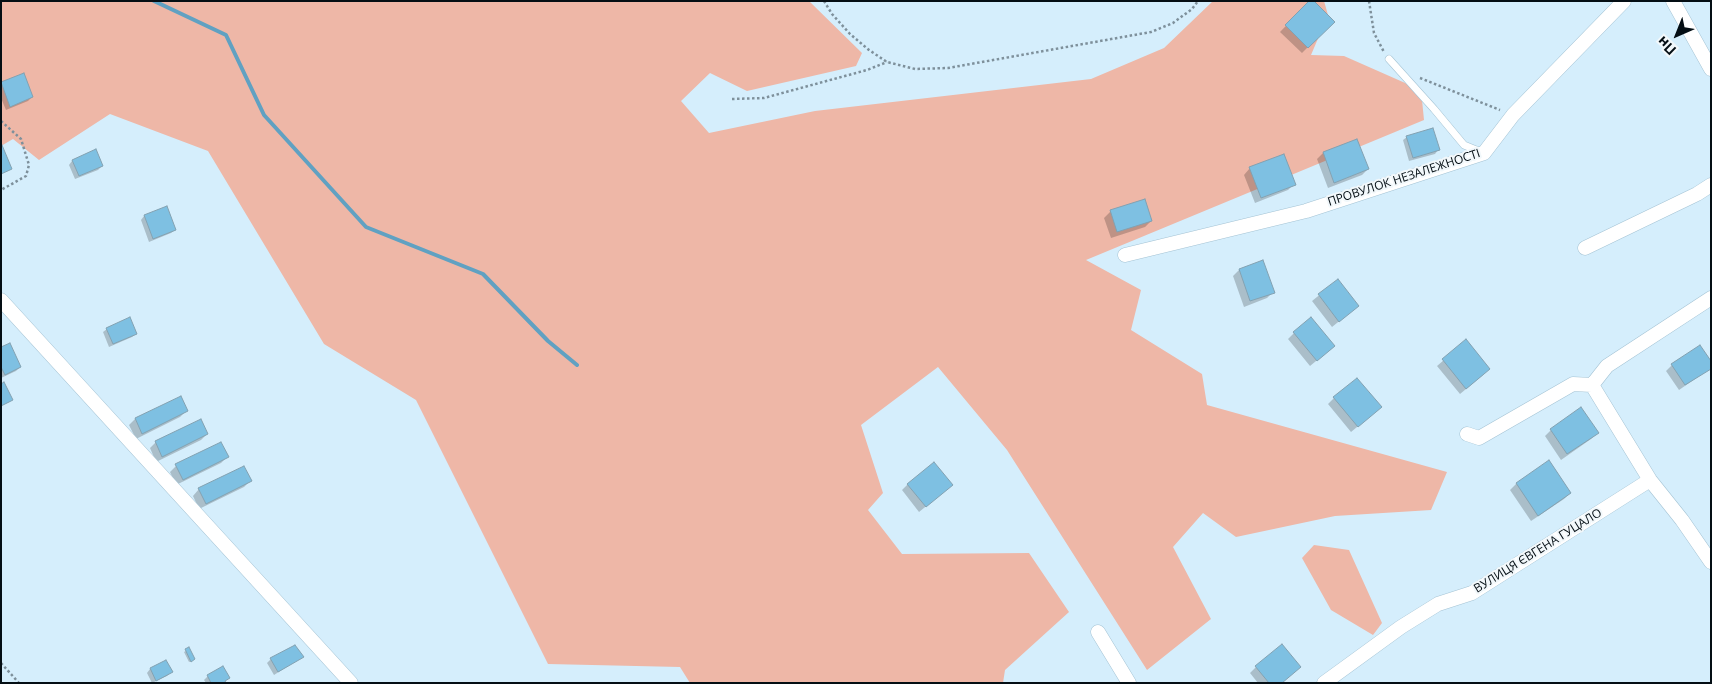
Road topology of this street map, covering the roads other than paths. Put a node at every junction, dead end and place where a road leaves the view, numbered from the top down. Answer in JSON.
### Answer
{"nodes":[{"id":1,"x":1624,"y":1,"type":"edge"},
{"id":2,"x":1673,"y":1,"type":"edge"},
{"id":3,"x":1389,"y":60,"type":"road end"},
{"id":4,"x":1711,"y":69,"type":"edge"},
{"id":5,"x":1484,"y":153,"type":"junction"},
{"id":6,"x":1711,"y":185,"type":"edge"},
{"id":7,"x":1585,"y":248,"type":"dead end"},
{"id":8,"x":1125,"y":255,"type":"dead end"},
{"id":9,"x":1711,"y":298,"type":"edge"},
{"id":10,"x":1,"y":300,"type":"edge"},
{"id":11,"x":1592,"y":385,"type":"junction"},
{"id":12,"x":1468,"y":434,"type":"dead end"},
{"id":13,"x":1650,"y":480,"type":"junction"},
{"id":14,"x":1711,"y":562,"type":"edge"},
{"id":15,"x":1098,"y":632,"type":"dead end"},
{"id":16,"x":351,"y":683,"type":"edge"},
{"id":17,"x":1129,"y":683,"type":"edge"},
{"id":18,"x":1324,"y":683,"type":"edge"}],
"edges":[{"from":1,"to":5,"type":"street","name":"ПРОВУЛОК НЕЗАЛЕЖНОСТІ"},
{"from":2,"to":4,"type":"street"},
{"from":3,"to":5,"type":"lane"},
{"from":5,"to":8,"type":"street","name":"ПРОВУЛОК НЕЗАЛЕЖНОСТІ"},
{"from":6,"to":7,"type":"street"},
{"from":9,"to":11,"type":"street"},
{"from":10,"to":16,"type":"street"},
{"from":11,"to":12,"type":"street"},
{"from":11,"to":13,"type":"street"},
{"from":13,"to":14,"type":"street"},
{"from":13,"to":18,"type":"street","name":"ВУЛИЦЯ ЄВГЕНА ГУЦАЛО"},
{"from":15,"to":17,"type":"street"}]}
